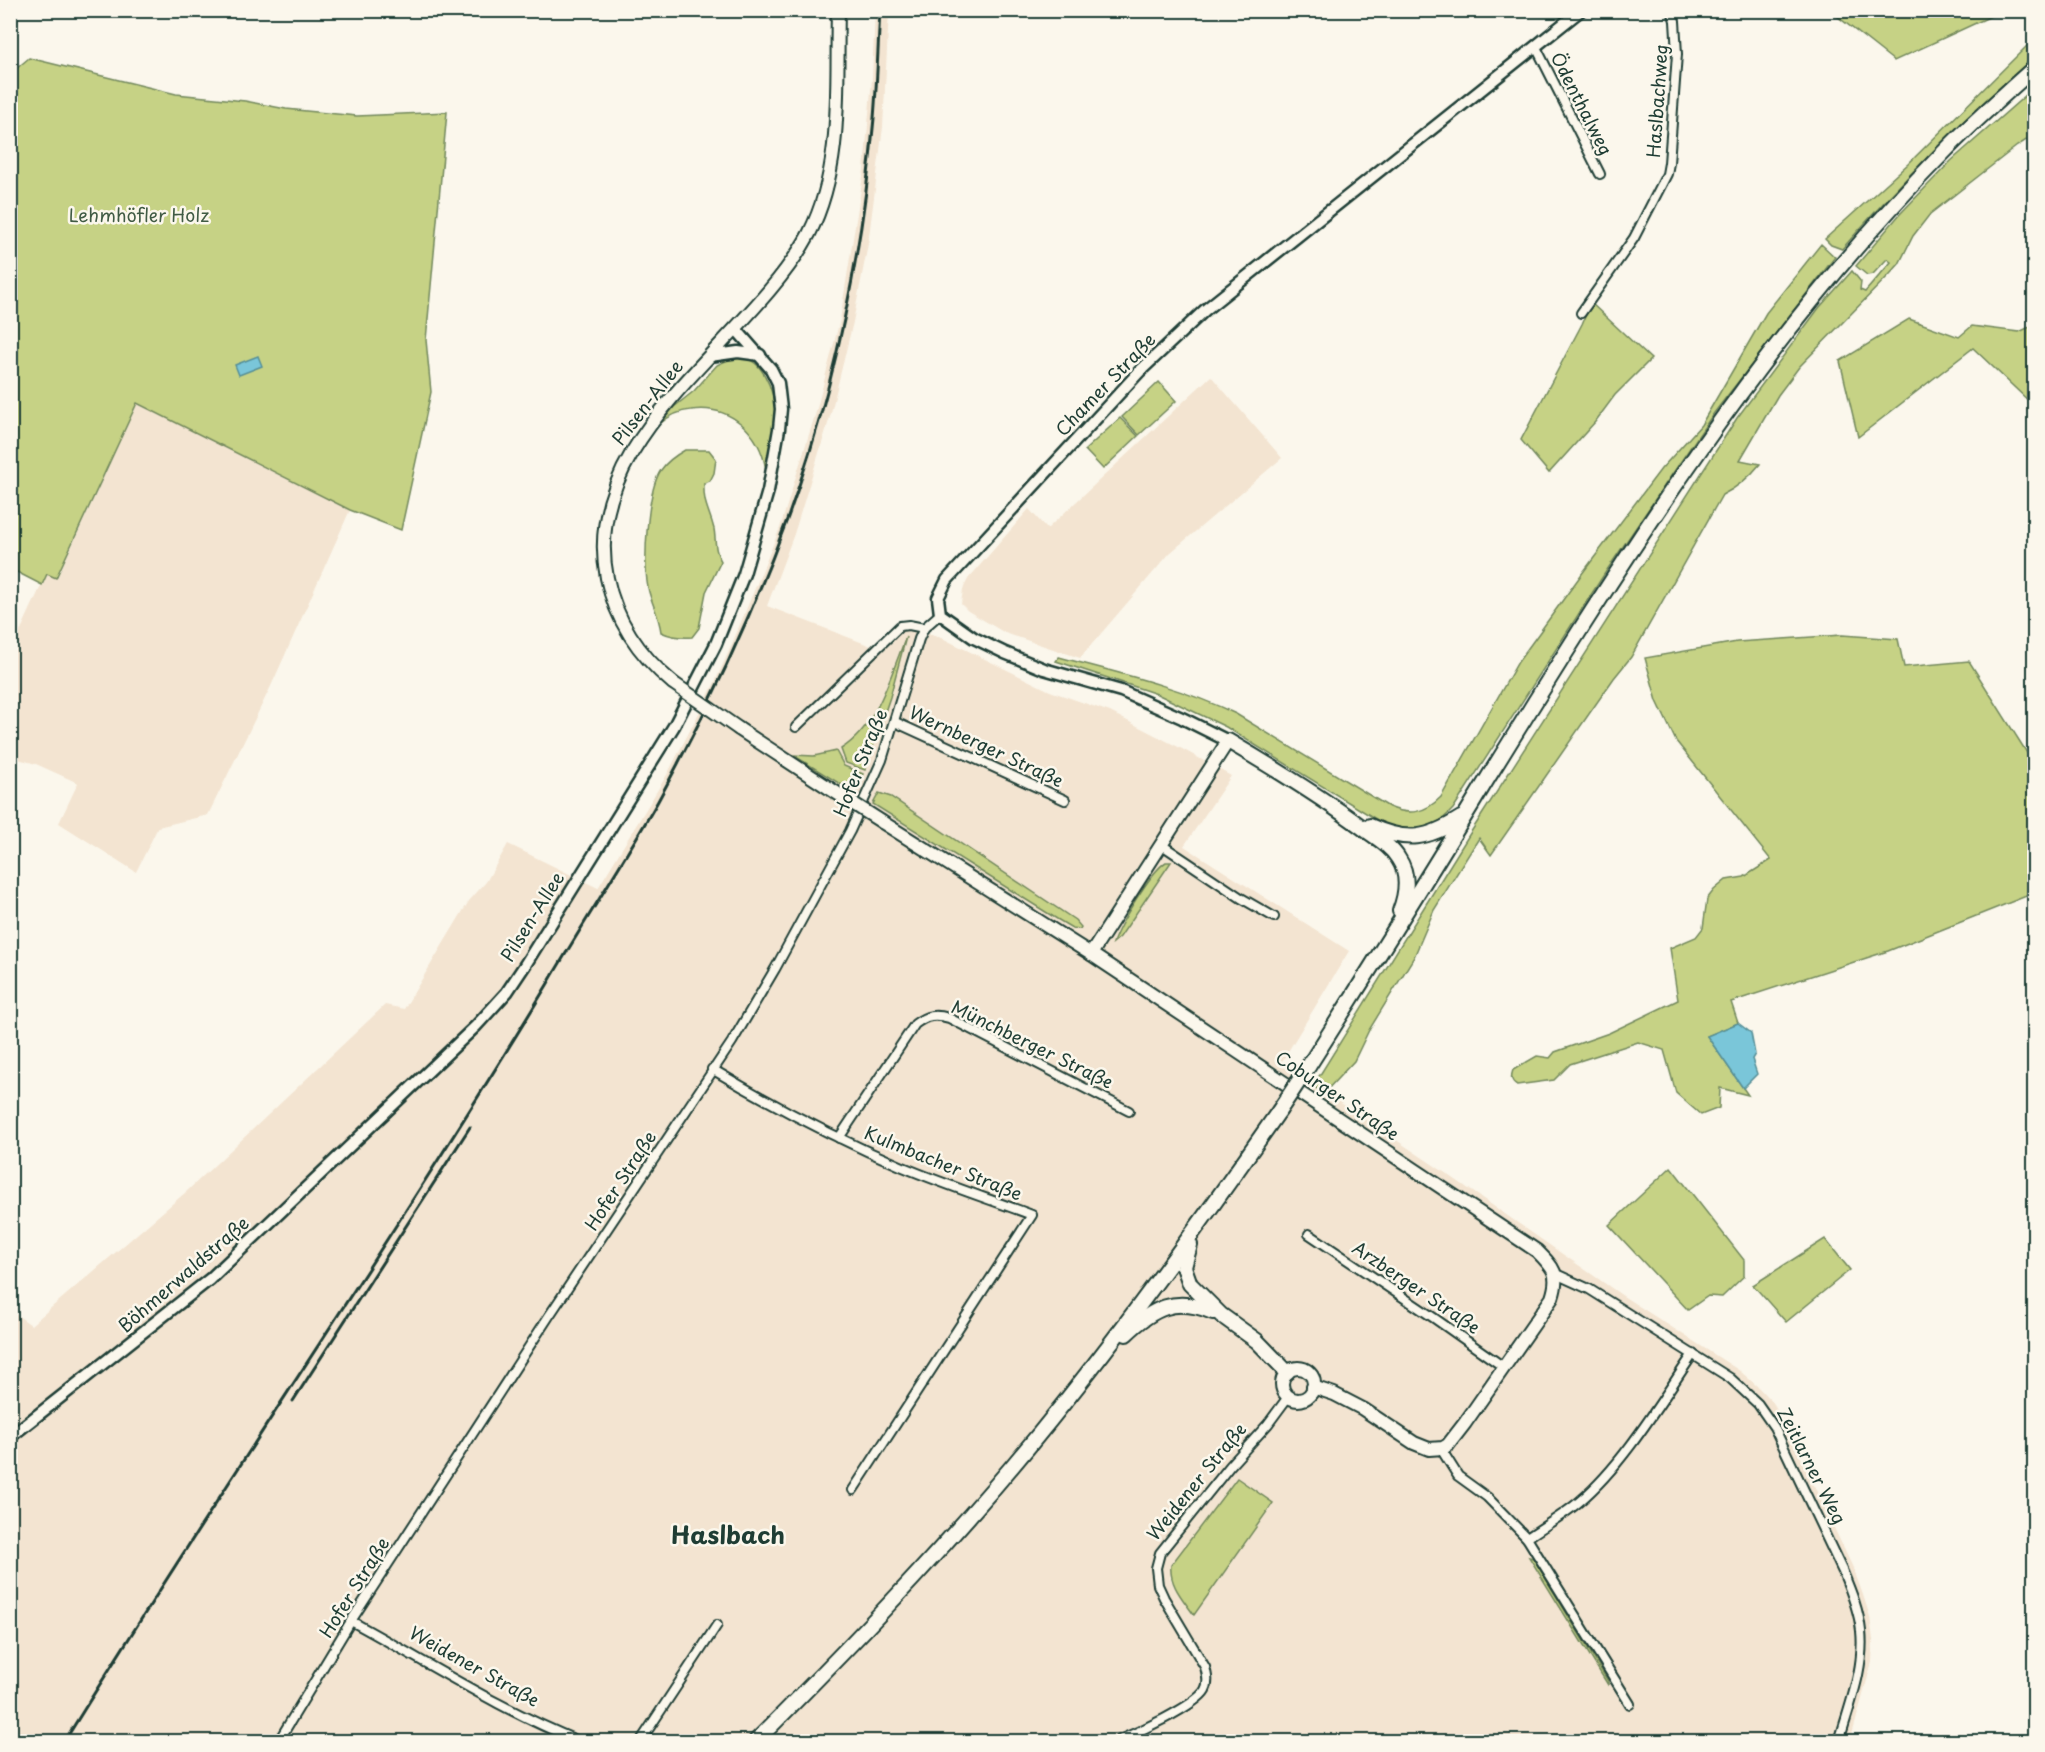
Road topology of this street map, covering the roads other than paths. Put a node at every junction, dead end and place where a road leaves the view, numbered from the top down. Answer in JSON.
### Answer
{"nodes":[{"id":1,"x":838,"y":10,"type":"edge"},
{"id":2,"x":1581,"y":10,"type":"edge"},
{"id":3,"x":1672,"y":10,"type":"edge"},
{"id":4,"x":1536,"y":46,"type":"junction"},
{"id":5,"x":2034,"y":68,"type":"edge"},
{"id":6,"x":1600,"y":174,"type":"dead end"},
{"id":7,"x":1581,"y":313,"type":"dead end"},
{"id":8,"x":735,"y":328,"type":"junction"},
{"id":9,"x":710,"y":356,"type":"junction"},
{"id":10,"x":760,"y":356,"type":"junction"},
{"id":11,"x":940,"y":614,"type":"junction"},
{"id":12,"x":924,"y":628,"type":"junction"},
{"id":13,"x":895,"y":722,"type":"junction"},
{"id":14,"x":796,"y":727,"type":"dead end"},
{"id":15,"x":1228,"y":741,"type":"junction"},
{"id":16,"x":1065,"y":800,"type":"dead end"},
{"id":17,"x":1466,"y":814,"type":"junction"},
{"id":18,"x":1346,"y":816,"type":"junction"},
{"id":19,"x":1162,"y":845,"type":"junction"},
{"id":20,"x":1274,"y":917,"type":"dead end"},
{"id":21,"x":1391,"y":935,"type":"junction"},
{"id":22,"x":1091,"y":954,"type":"junction"},
{"id":23,"x":712,"y":1069,"type":"junction"},
{"id":24,"x":1129,"y":1111,"type":"dead end"},
{"id":25,"x":370,"y":1128,"type":"joint"},
{"id":26,"x":838,"y":1138,"type":"junction"},
{"id":27,"x":1194,"y":1234,"type":"junction"},
{"id":28,"x":1309,"y":1234,"type":"dead end"},
{"id":29,"x":1556,"y":1274,"type":"junction"},
{"id":30,"x":1221,"y":1315,"type":"junction"},
{"id":31,"x":1693,"y":1354,"type":"junction"},
{"id":32,"x":1098,"y":1360,"type":"junction"},
{"id":33,"x":1505,"y":1368,"type":"junction"},
{"id":34,"x":1287,"y":1372,"type":"junction"},
{"id":35,"x":1314,"y":1387,"type":"junction"},
{"id":36,"x":1288,"y":1397,"type":"junction"},
{"id":37,"x":10,"y":1437,"type":"edge"},
{"id":38,"x":1441,"y":1449,"type":"junction"},
{"id":39,"x":853,"y":1490,"type":"dead end"},
{"id":40,"x":1527,"y":1538,"type":"junction"},
{"id":41,"x":351,"y":1621,"type":"junction"},
{"id":42,"x":717,"y":1625,"type":"dead end"},
{"id":43,"x":1630,"y":1704,"type":"dead end"},
{"id":44,"x":278,"y":1742,"type":"edge"},
{"id":45,"x":581,"y":1742,"type":"edge"},
{"id":46,"x":640,"y":1742,"type":"edge"},
{"id":47,"x":755,"y":1742,"type":"edge"},
{"id":48,"x":1115,"y":1742,"type":"edge"},
{"id":49,"x":1839,"y":1742,"type":"edge"}],
"edges":[{"from":1,"to":8,"type":"main road","name":"Pilsen-Allee"},
{"from":2,"to":4,"type":"street","name":"Chamer Straße"},
{"from":3,"to":7,"type":"street","name":"Haslbachweg"},
{"from":4,"to":6,"type":"street","name":"Ödenthalweg"},
{"from":4,"to":11,"type":"street","name":"Chamer Straße"},
{"from":5,"to":17,"type":"highway"},
{"from":8,"to":9,"type":"main road","name":"Pilsen-Allee"},
{"from":8,"to":10,"type":"street","name":"Pilsen-Allee"},
{"from":9,"to":10,"type":"street"},
{"from":9,"to":22,"type":"main road","name":"Pilsen-Allee","bridge":true},
{"from":10,"to":25,"type":"street","name":"Pilsen-Allee"},
{"from":11,"to":12,"type":"street"},
{"from":11,"to":15,"type":"street"},
{"from":12,"to":13,"type":"street","name":"Hofer Straße"},
{"from":12,"to":14,"type":"street"},
{"from":13,"to":16,"type":"street","name":"Wernberger Straße"},
{"from":13,"to":23,"type":"street","name":"Hofer Straße"},
{"from":15,"to":18,"type":"highway"},
{"from":15,"to":19,"type":"main road"},
{"from":17,"to":18,"type":"highway"},
{"from":17,"to":21,"type":"highway"},
{"from":18,"to":21,"type":"highway"},
{"from":19,"to":20,"type":"street"},
{"from":19,"to":22,"type":"main road"},
{"from":21,"to":27,"type":"highway","bridge":true},
{"from":22,"to":29,"type":"main road","name":"Coburger Straße"},
{"from":23,"to":26,"type":"street","name":"Kulmbacher Straße"},
{"from":23,"to":41,"type":"street","name":"Hofer Straße"},
{"from":24,"to":26,"type":"street","name":"Münchberger Straße"},
{"from":25,"to":37,"type":"street","name":"Böhmerwaldstraße"},
{"from":26,"to":39,"type":"street","name":"Kulmbacher Straße"},
{"from":27,"to":30,"type":"highway"},
{"from":27,"to":32,"type":"highway"},
{"from":28,"to":33,"type":"street","name":"Arzberger Straße"},
{"from":29,"to":31,"type":"street","name":"Zeitlarner Weg"},
{"from":29,"to":33,"type":"main road"},
{"from":30,"to":32,"type":"highway"},
{"from":30,"to":34,"type":"highway"},
{"from":31,"to":40,"type":"street"},
{"from":31,"to":49,"type":"street","name":"Zeitlarner Weg"},
{"from":32,"to":47,"type":"highway"},
{"from":33,"to":38,"type":"main road"},
{"from":34,"to":35,"type":"main road"},
{"from":34,"to":36,"type":"main road"},
{"from":35,"to":36,"type":"main road"},
{"from":35,"to":38,"type":"main road"},
{"from":36,"to":48,"type":"street","name":"Weidener Straße"},
{"from":38,"to":40,"type":"street"},
{"from":40,"to":43,"type":"street"},
{"from":41,"to":44,"type":"street","name":"Hofer Straße"},
{"from":41,"to":45,"type":"street","name":"Weidener Straße"},
{"from":42,"to":46,"type":"street"}]}
